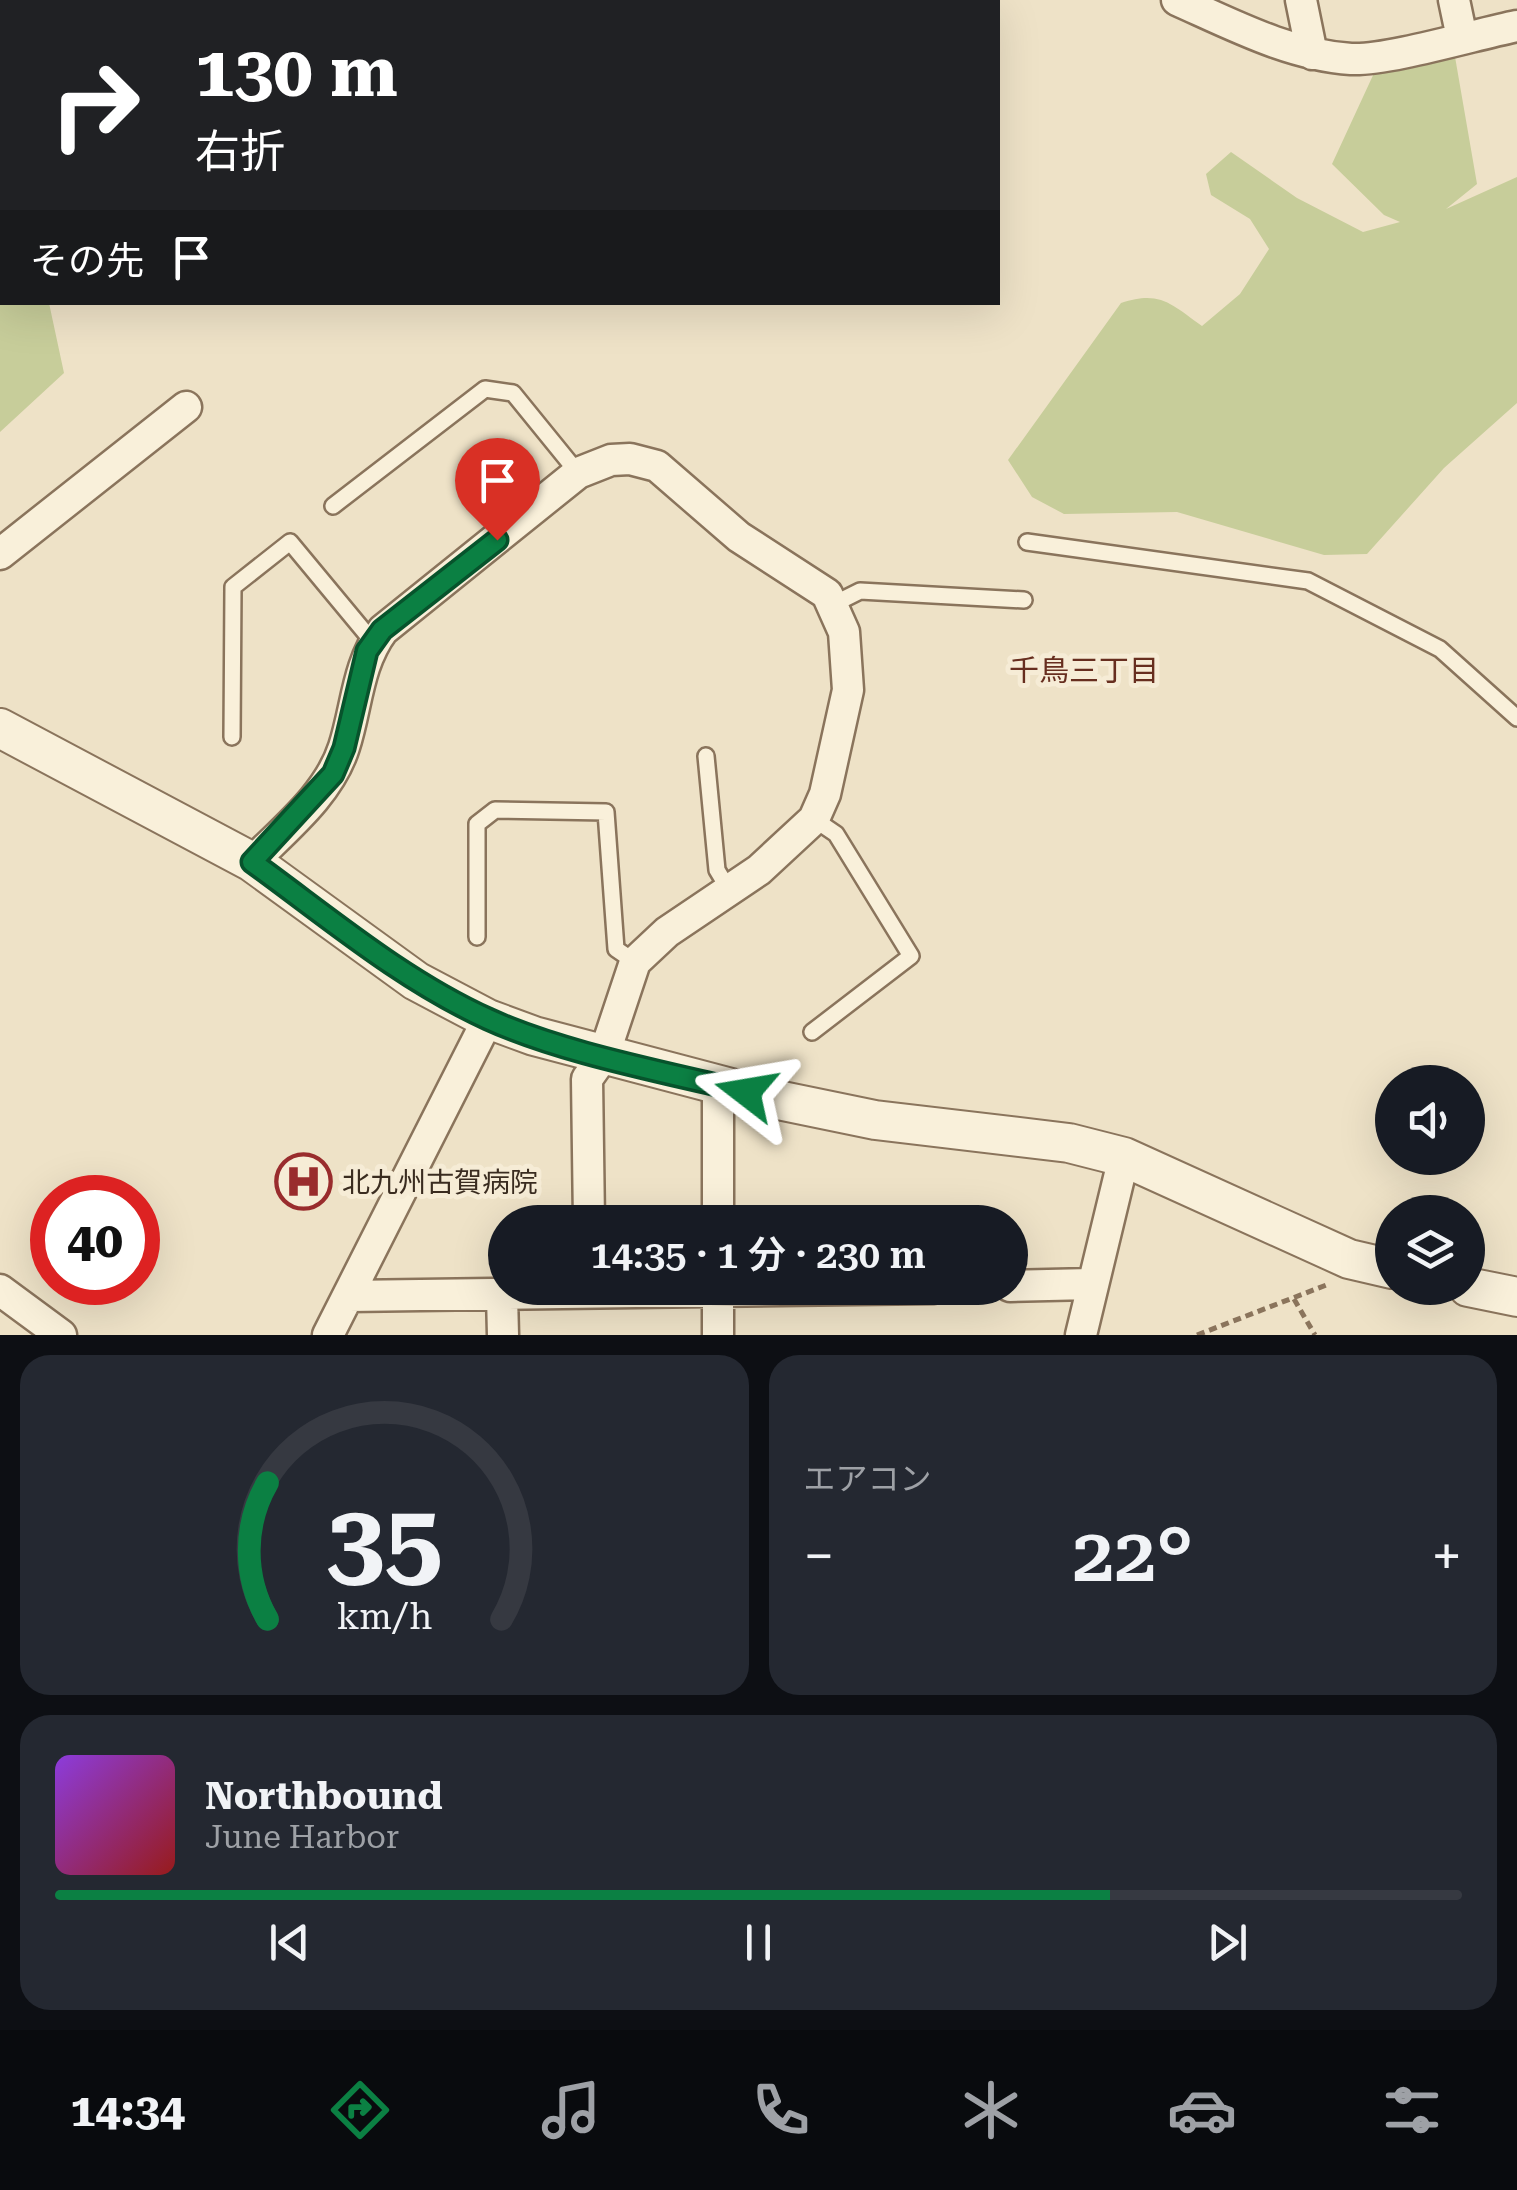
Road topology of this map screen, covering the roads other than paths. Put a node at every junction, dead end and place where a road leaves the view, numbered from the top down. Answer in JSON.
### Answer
{"nodes":[{"id":1,"x":1178,"y":0,"type":"edge"},
{"id":2,"x":1301,"y":0,"type":"edge"},
{"id":3,"x":1454,"y":0,"type":"edge"},
{"id":4,"x":1517,"y":26,"type":"edge"},
{"id":5,"x":1462,"y":38,"type":"junction"},
{"id":6,"x":1312,"y":54,"type":"junction"},
{"id":7,"x":186,"y":407,"type":"dead end"},
{"id":8,"x":578,"y":473,"type":"junction"},
{"id":9,"x":332,"y":506,"type":"dead end"},
{"id":10,"x":1027,"y":542,"type":"dead end"},
{"id":11,"x":0,"y":554,"type":"edge"},
{"id":12,"x":1024,"y":600,"type":"dead end"},
{"id":13,"x":832,"y":605,"type":"junction"},
{"id":14,"x":374,"y":642,"type":"junction"},
{"id":15,"x":1517,"y":718,"type":"edge"},
{"id":16,"x":0,"y":728,"type":"edge"},
{"id":17,"x":232,"y":738,"type":"dead end"},
{"id":18,"x":706,"y":756,"type":"dead end"},
{"id":19,"x":814,"y":819,"type":"junction"},
{"id":20,"x":252,"y":862,"type":"junction"},
{"id":21,"x":729,"y":890,"type":"junction"},
{"id":22,"x":478,"y":937,"type":"dead end"},
{"id":23,"x":635,"y":962,"type":"junction"},
{"id":24,"x":488,"y":1019,"type":"junction"},
{"id":25,"x":812,"y":1032,"type":"dead end"},
{"id":26,"x":604,"y":1054,"type":"junction"},
{"id":27,"x":718,"y":1085,"type":"junction"},
{"id":28,"x":1124,"y":1158,"type":"junction"},
{"id":29,"x":589,"y":1205,"type":"edge"},
{"id":30,"x":718,"y":1205,"type":"edge"},
{"id":31,"x":1375,"y":1265,"type":"edge"},
{"id":32,"x":1091,"y":1284,"type":"junction"},
{"id":33,"x":1028,"y":1286,"type":"edge"},
{"id":34,"x":0,"y":1290,"type":"edge"},
{"id":35,"x":1485,"y":1290,"type":"edge"},
{"id":36,"x":488,"y":1294,"type":"edge"},
{"id":37,"x":349,"y":1296,"type":"junction"},
{"id":38,"x":1517,"y":1297,"type":"edge"},
{"id":39,"x":502,"y":1305,"type":"edge"},
{"id":40,"x":718,"y":1305,"type":"edge"},
{"id":41,"x":40,"y":1330,"type":"edge"},
{"id":42,"x":328,"y":1335,"type":"edge"},
{"id":43,"x":503,"y":1335,"type":"edge"},
{"id":44,"x":718,"y":1335,"type":"edge"},
{"id":45,"x":1081,"y":1335,"type":"edge"}],
"edges":[{"from":1,"to":6,"type":"street"},
{"from":2,"to":6,"type":"street"},
{"from":3,"to":5,"type":"street"},
{"from":4,"to":5,"type":"street"},
{"from":5,"to":6,"type":"street"},
{"from":7,"to":11,"type":"street"},
{"from":8,"to":9,"type":"lane"},
{"from":8,"to":13,"type":"street"},
{"from":8,"to":14,"type":"street"},
{"from":10,"to":15,"type":"lane"},
{"from":12,"to":13,"type":"lane"},
{"from":13,"to":19,"type":"street"},
{"from":14,"to":17,"type":"lane"},
{"from":14,"to":20,"type":"street"},
{"from":16,"to":20,"type":"street"},
{"from":18,"to":21,"type":"lane"},
{"from":19,"to":21,"type":"street"},
{"from":19,"to":25,"type":"lane"},
{"from":20,"to":24,"type":"street"},
{"from":21,"to":23,"type":"street"},
{"from":22,"to":23,"type":"lane"},
{"from":23,"to":26,"type":"street"},
{"from":24,"to":26,"type":"street"},
{"from":24,"to":37,"type":"street"},
{"from":26,"to":27,"type":"street"},
{"from":26,"to":29,"type":"street"},
{"from":27,"to":28,"type":"street"},
{"from":27,"to":30,"type":"street"},
{"from":28,"to":31,"type":"street"},
{"from":28,"to":32,"type":"street"},
{"from":32,"to":33,"type":"street"},
{"from":32,"to":45,"type":"street"},
{"from":34,"to":41,"type":"street"},
{"from":35,"to":38,"type":"street"},
{"from":36,"to":37,"type":"street"},
{"from":37,"to":42,"type":"street"},
{"from":39,"to":43,"type":"street"},
{"from":40,"to":44,"type":"street"}]}
